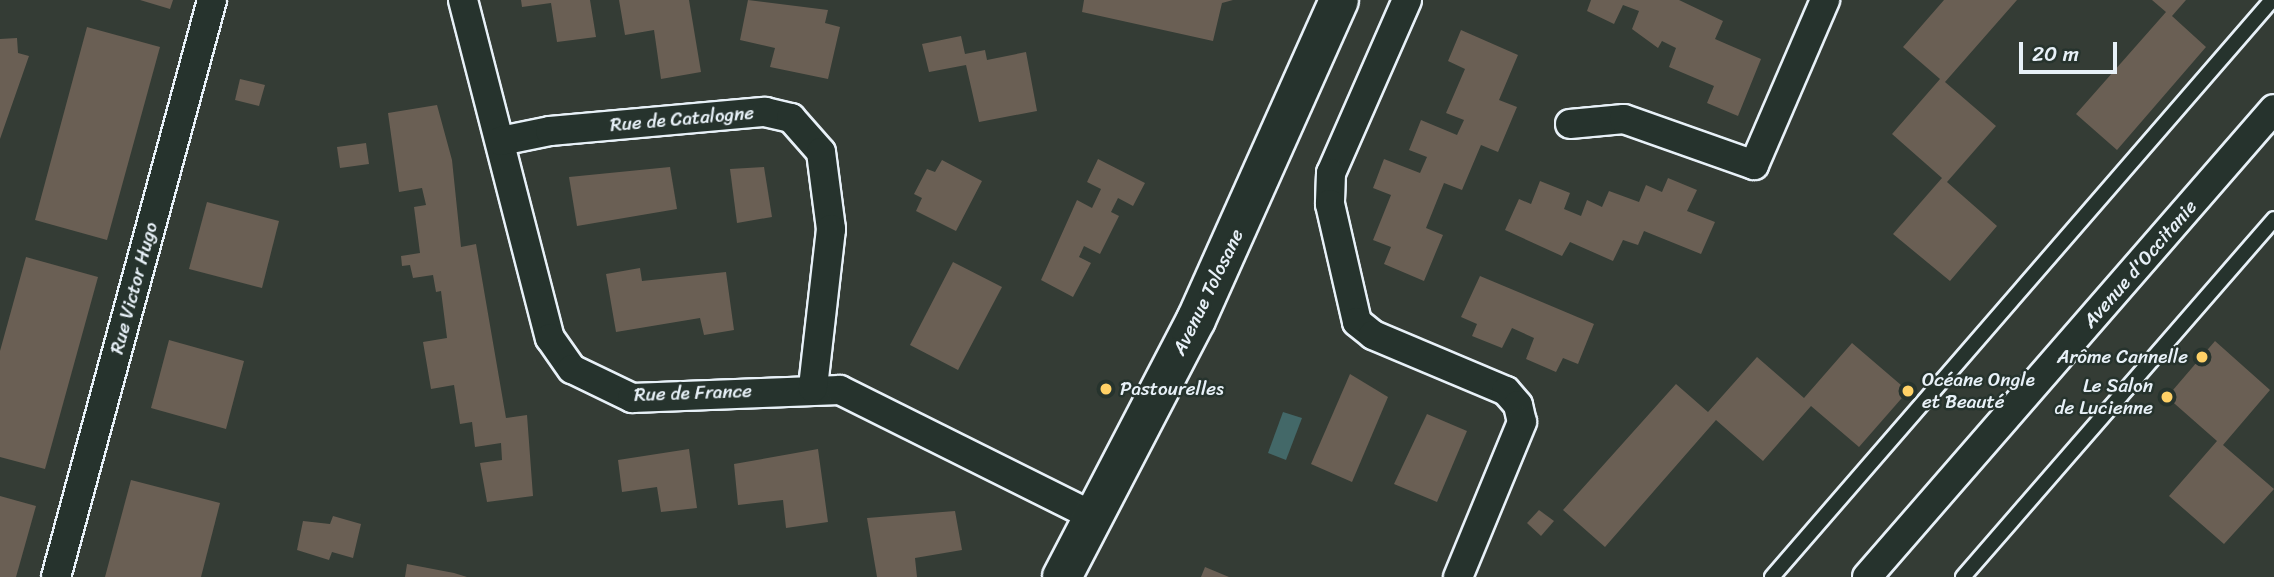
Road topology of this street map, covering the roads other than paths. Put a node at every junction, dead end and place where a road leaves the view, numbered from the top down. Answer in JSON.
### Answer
{"nodes":[{"id":1,"x":212,"y":0,"type":"edge"},
{"id":2,"x":463,"y":0,"type":"edge"},
{"id":3,"x":1339,"y":0,"type":"edge"},
{"id":4,"x":1407,"y":0,"type":"edge"},
{"id":5,"x":1825,"y":0,"type":"edge"},
{"id":6,"x":2272,"y":0,"type":"edge"},
{"id":7,"x":2274,"y":109,"type":"edge"},
{"id":8,"x":1570,"y":124,"type":"dead end"},
{"id":9,"x":501,"y":141,"type":"junction"},
{"id":10,"x":2274,"y":219,"type":"edge"},
{"id":11,"x":813,"y":388,"type":"junction"},
{"id":12,"x":1093,"y":516,"type":"junction"},
{"id":13,"x":56,"y":577,"type":"edge"},
{"id":14,"x":1062,"y":577,"type":"edge"},
{"id":15,"x":1458,"y":577,"type":"edge"},
{"id":16,"x":1772,"y":577,"type":"edge"},
{"id":17,"x":1867,"y":577,"type":"edge"},
{"id":18,"x":1963,"y":577,"type":"edge"}],
"edges":[{"from":1,"to":13,"type":"street","name":"Rue Victor Hugo"},
{"from":2,"to":9,"type":"street","name":"Rue de France"},
{"from":3,"to":12,"type":"main road","name":"Avenue Tolosane"},
{"from":4,"to":15,"type":"street"},
{"from":5,"to":8,"type":"street"},
{"from":6,"to":16,"type":"lane"},
{"from":7,"to":17,"type":"street","name":"Avenue d'Occitanie"},
{"from":9,"to":11,"type":"street","name":"Rue de France"},
{"from":9,"to":11,"type":"street","name":"Rue de Catalogne"},
{"from":10,"to":18,"type":"lane"},
{"from":11,"to":12,"type":"street","name":"Rue de France"},
{"from":12,"to":14,"type":"main road","name":"Avenue Tolosane"}]}
